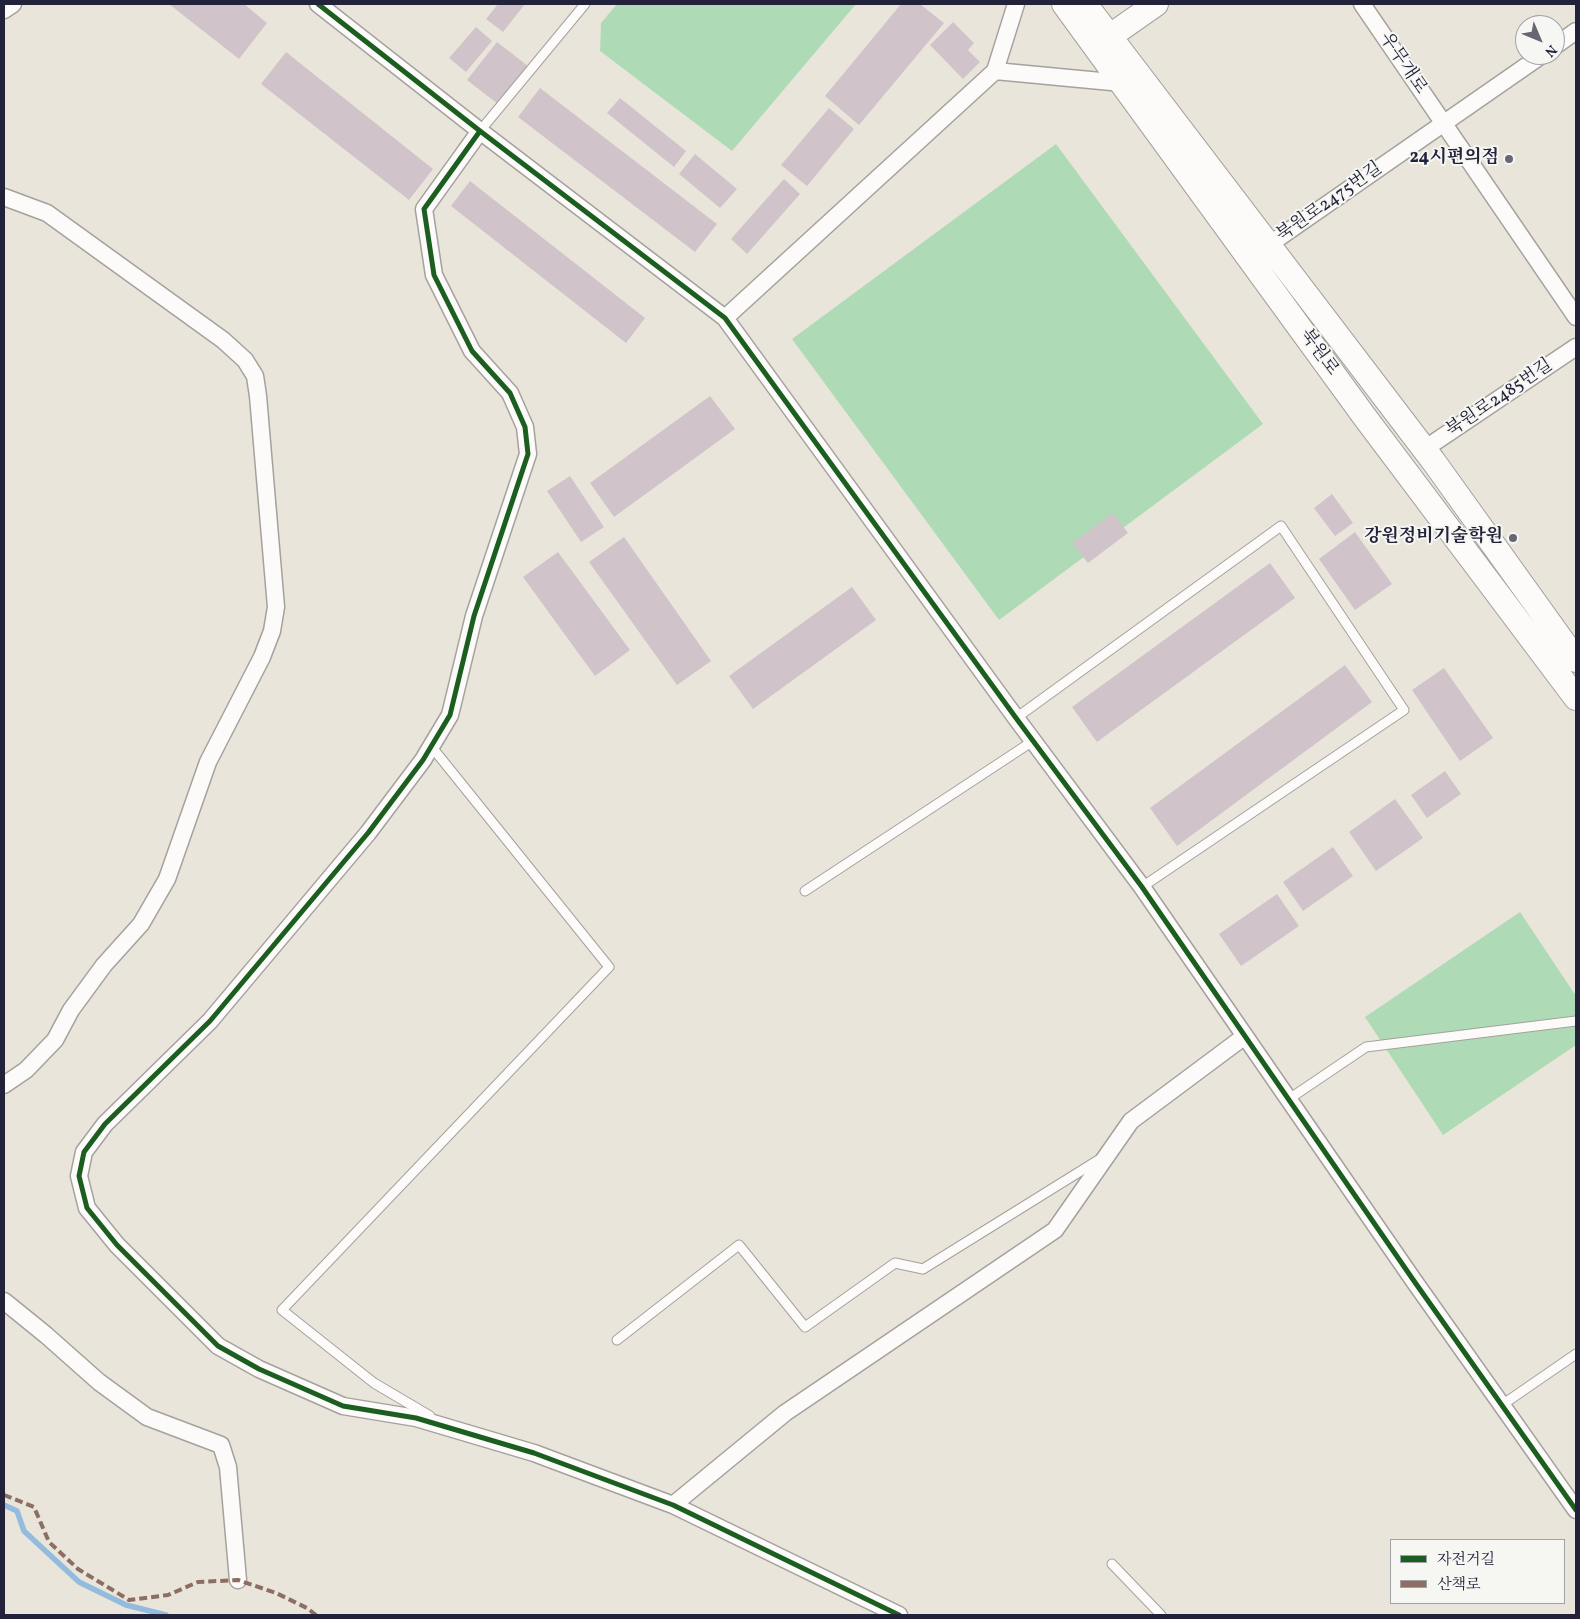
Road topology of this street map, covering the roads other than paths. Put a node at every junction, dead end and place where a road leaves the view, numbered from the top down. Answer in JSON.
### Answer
{"nodes":[{"id":1,"x":13,"y":4,"type":"edge"},
{"id":2,"x":318,"y":4,"type":"edge"},
{"id":3,"x":585,"y":4,"type":"edge"},
{"id":4,"x":1016,"y":4,"type":"edge"},
{"id":5,"x":1064,"y":4,"type":"edge"},
{"id":6,"x":1085,"y":4,"type":"edge"},
{"id":7,"x":1156,"y":4,"type":"edge"},
{"id":8,"x":1362,"y":4,"type":"edge"},
{"id":9,"x":4,"y":10,"type":"edge"},
{"id":10,"x":1576,"y":31,"type":"edge"},
{"id":11,"x":1565,"y":39,"type":"edge"},
{"id":12,"x":1102,"y":41,"type":"junction"},
{"id":13,"x":1528,"y":65,"type":"edge"},
{"id":14,"x":994,"y":71,"type":"junction"},
{"id":15,"x":1122,"y":83,"type":"junction"},
{"id":16,"x":1442,"y":125,"type":"junction"},
{"id":17,"x":480,"y":131,"type":"junction"},
{"id":18,"x":4,"y":198,"type":"edge"},
{"id":19,"x":1268,"y":246,"type":"junction"},
{"id":20,"x":1576,"y":317,"type":"edge"},
{"id":21,"x":725,"y":318,"type":"junction"},
{"id":22,"x":1576,"y":347,"type":"edge"},
{"id":23,"x":1423,"y":450,"type":"junction"},
{"id":24,"x":1576,"y":660,"type":"edge"},
{"id":25,"x":1573,"y":688,"type":"edge"},
{"id":26,"x":1016,"y":718,"type":"junction"},
{"id":27,"x":1033,"y":742,"type":"junction"},
{"id":28,"x":431,"y":746,"type":"junction"},
{"id":29,"x":1142,"y":887,"type":"junction"},
{"id":30,"x":805,"y":891,"type":"dead end"},
{"id":31,"x":1576,"y":1021,"type":"edge"},
{"id":32,"x":1245,"y":1036,"type":"junction"},
{"id":33,"x":4,"y":1085,"type":"edge"},
{"id":34,"x":1289,"y":1100,"type":"junction"},
{"id":35,"x":1109,"y":1153,"type":"junction"},
{"id":36,"x":4,"y":1301,"type":"edge"},
{"id":37,"x":617,"y":1340,"type":"dead end"},
{"id":38,"x":1576,"y":1354,"type":"edge"},
{"id":39,"x":1502,"y":1405,"type":"junction"},
{"id":40,"x":450,"y":1428,"type":"junction"},
{"id":41,"x":673,"y":1505,"type":"junction"},
{"id":42,"x":1576,"y":1510,"type":"edge"},
{"id":43,"x":1112,"y":1564,"type":"dead end"},
{"id":44,"x":238,"y":1580,"type":"dead end"},
{"id":45,"x":899,"y":1615,"type":"edge"},
{"id":46,"x":1161,"y":1615,"type":"edge"}],
"edges":[{"from":1,"to":9,"type":"street"},
{"from":2,"to":17,"type":"street"},
{"from":3,"to":17,"type":"lane"},
{"from":4,"to":14,"type":"street"},
{"from":5,"to":12,"type":"street","name":"북원로"},
{"from":6,"to":12,"type":"street","name":"북원로"},
{"from":7,"to":12,"type":"street"},
{"from":8,"to":16,"type":"street","name":"우무개로"},
{"from":10,"to":11,"type":"street"},
{"from":12,"to":15,"type":"street","name":"북원로"},
{"from":12,"to":19,"type":"street","name":"북원로"},
{"from":13,"to":16,"type":"street","name":"북원로2475번길"},
{"from":14,"to":15,"type":"street"},
{"from":14,"to":21,"type":"street"},
{"from":15,"to":25,"type":"street","name":"북원로"},
{"from":16,"to":19,"type":"street","name":"북원로2475번길"},
{"from":16,"to":20,"type":"street"},
{"from":17,"to":21,"type":"street"},
{"from":17,"to":28,"type":"street"},
{"from":18,"to":33,"type":"street"},
{"from":19,"to":23,"type":"street","name":"북원로"},
{"from":21,"to":26,"type":"street"},
{"from":22,"to":23,"type":"street","name":"북원로2485번길"},
{"from":23,"to":24,"type":"street","name":"북원로"},
{"from":26,"to":27,"type":"street"},
{"from":26,"to":29,"type":"lane"},
{"from":27,"to":29,"type":"street"},
{"from":27,"to":30,"type":"lane"},
{"from":28,"to":40,"type":"lane"},
{"from":28,"to":40,"type":"street"},
{"from":29,"to":32,"type":"street"},
{"from":31,"to":34,"type":"lane"},
{"from":32,"to":34,"type":"street"},
{"from":32,"to":35,"type":"street"},
{"from":34,"to":39,"type":"street"},
{"from":35,"to":37,"type":"lane"},
{"from":35,"to":41,"type":"street"},
{"from":36,"to":44,"type":"street"},
{"from":38,"to":39,"type":"lane"},
{"from":39,"to":42,"type":"street"},
{"from":40,"to":41,"type":"street"},
{"from":41,"to":45,"type":"street"},
{"from":43,"to":46,"type":"lane"}]}
